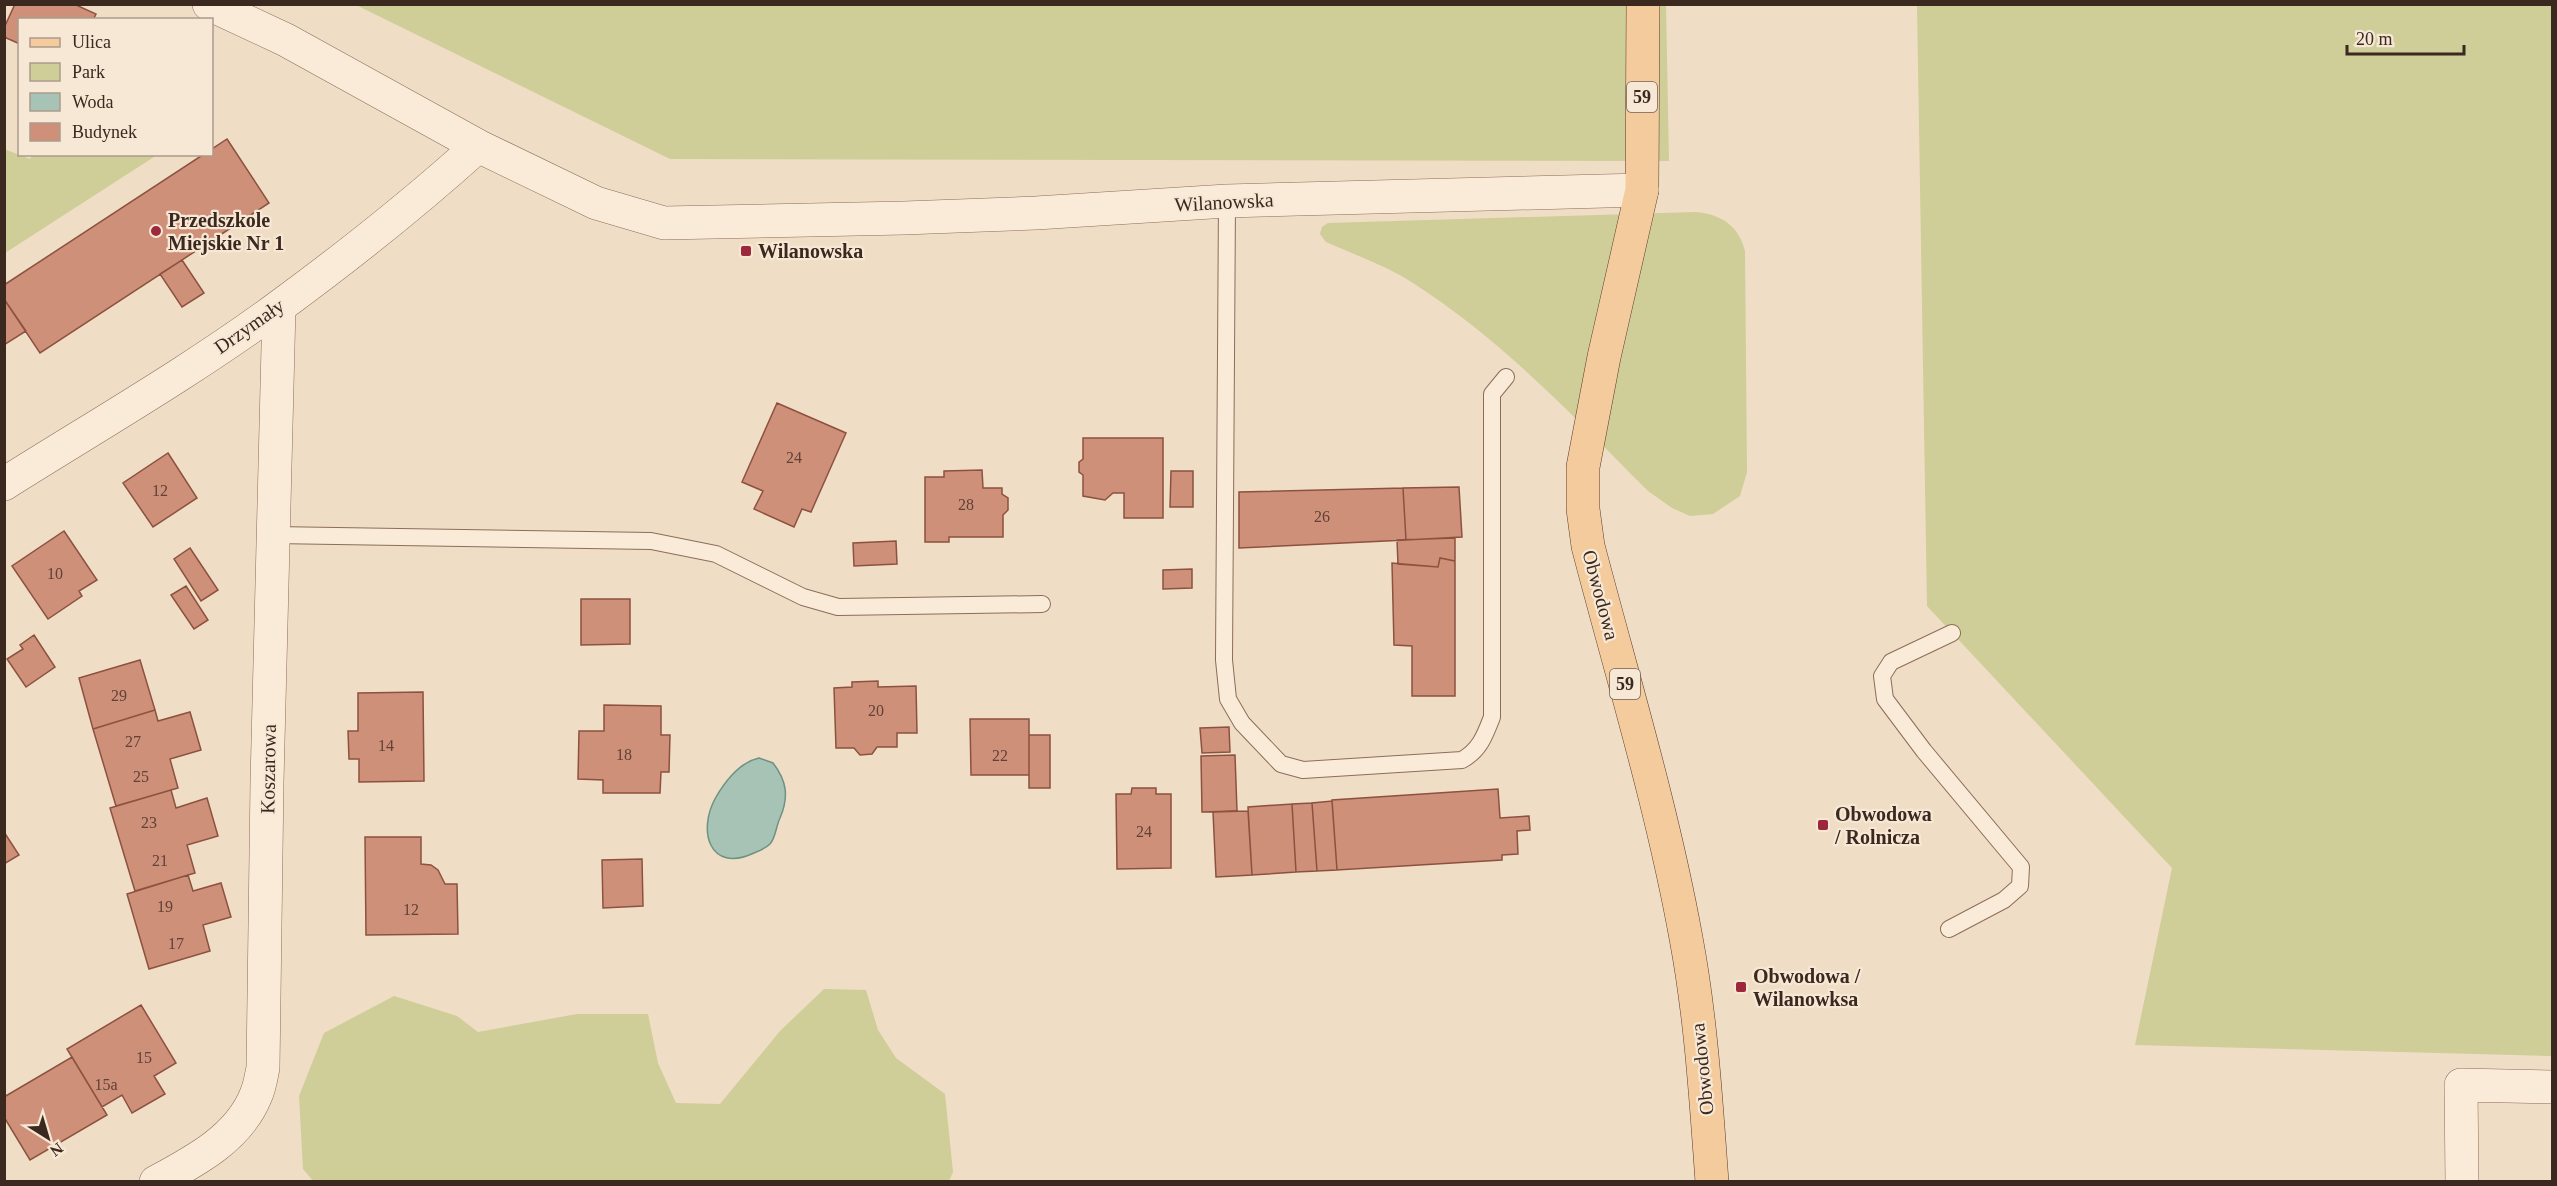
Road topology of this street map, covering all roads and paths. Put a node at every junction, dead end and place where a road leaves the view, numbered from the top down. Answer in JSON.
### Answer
{"nodes":[{"id":1,"x":209,"y":4,"type":"edge"},
{"id":2,"x":1643,"y":4,"type":"edge"},
{"id":3,"x":478,"y":146,"type":"junction"},
{"id":4,"x":1642,"y":190,"type":"junction"},
{"id":5,"x":1227,"y":201,"type":"junction"},
{"id":6,"x":279,"y":307,"type":"junction"},
{"id":7,"x":1506,"y":377,"type":"dead end"},
{"id":8,"x":4,"y":484,"type":"edge"},
{"id":9,"x":273,"y":535,"type":"junction"},
{"id":10,"x":1042,"y":604,"type":"dead end"},
{"id":11,"x":1952,"y":633,"type":"dead end"},
{"id":12,"x":1949,"y":929,"type":"dead end"},
{"id":13,"x":2553,"y":1087,"type":"edge"},
{"id":14,"x":191,"y":1174,"type":"edge"},
{"id":15,"x":156,"y":1182,"type":"edge"},
{"id":16,"x":1712,"y":1182,"type":"edge"},
{"id":17,"x":2462,"y":1182,"type":"edge"}],
"edges":[{"from":1,"to":3,"type":"street","name":"Wilanowska"},
{"from":2,"to":4,"type":"main road","name":"Obwodowa","number":"59"},
{"from":3,"to":5,"type":"street","name":"Wilanowska"},
{"from":3,"to":6,"type":"street","name":"Drzymały"},
{"from":4,"to":5,"type":"street","name":"Wilanowska"},
{"from":4,"to":16,"type":"main road","name":"Obwodowa","number":"59"},
{"from":5,"to":7,"type":"lane"},
{"from":6,"to":8,"type":"street","name":"Drzymały"},
{"from":6,"to":9,"type":"street","name":"Koszarowa"},
{"from":9,"to":10,"type":"lane"},
{"from":9,"to":14,"type":"street","name":"Koszarowa"},
{"from":11,"to":12,"type":"lane"},
{"from":13,"to":17,"type":"street"},
{"from":14,"to":15,"type":"street","name":"Koszarowa"}]}
